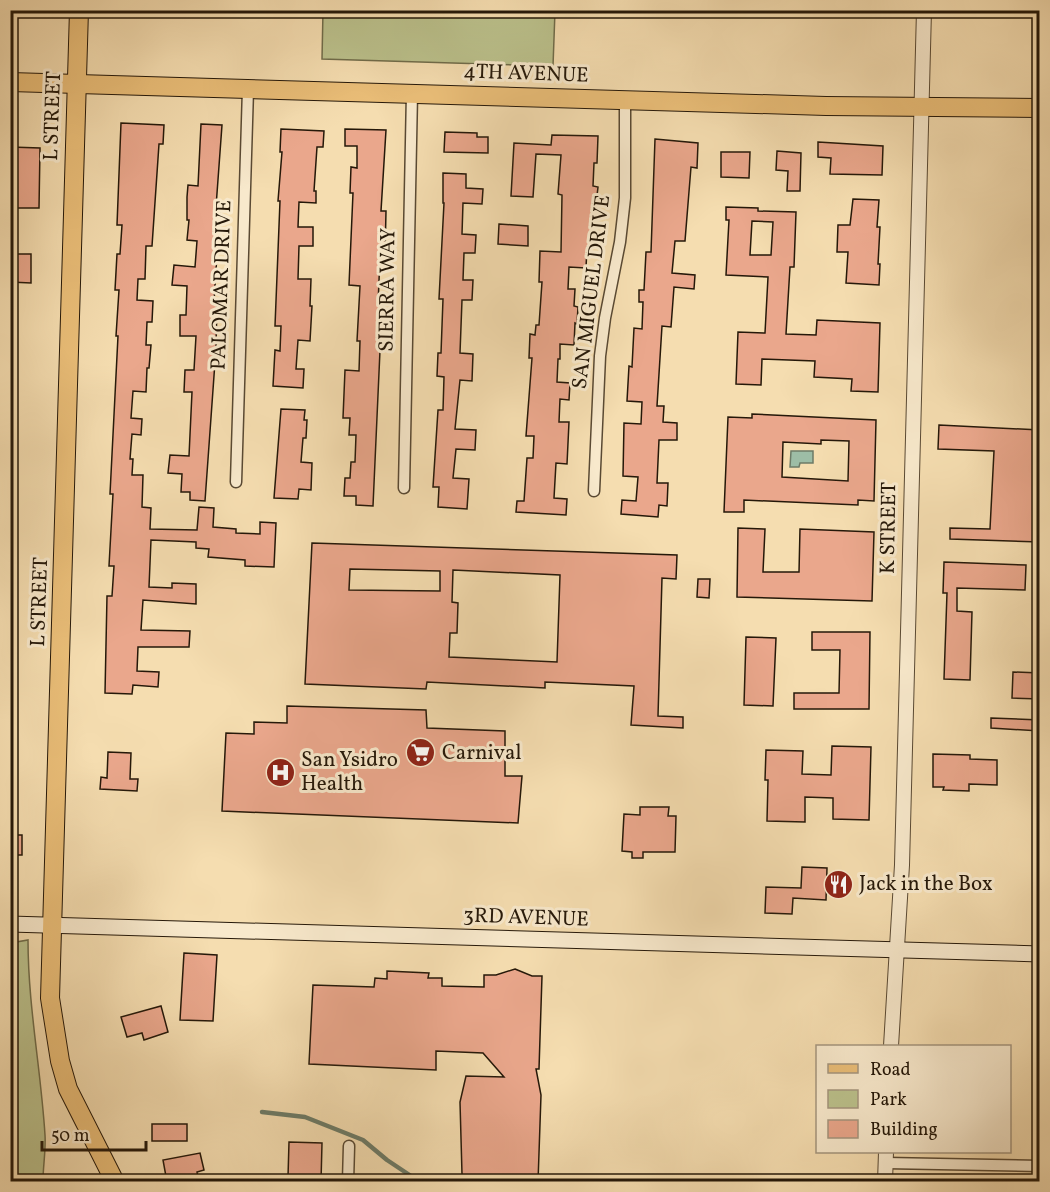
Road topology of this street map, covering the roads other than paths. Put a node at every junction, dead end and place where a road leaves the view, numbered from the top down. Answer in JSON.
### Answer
{"nodes":[{"id":1,"x":79,"y":10,"type":"edge"},
{"id":2,"x":924,"y":10,"type":"edge"},
{"id":3,"x":10,"y":82,"type":"edge"},
{"id":4,"x":76,"y":84,"type":"junction"},
{"id":5,"x":248,"y":89,"type":"junction"},
{"id":6,"x":412,"y":93,"type":"junction"},
{"id":7,"x":625,"y":99,"type":"junction"},
{"id":8,"x":922,"y":108,"type":"junction"},
{"id":9,"x":1040,"y":108,"type":"edge"},
{"id":10,"x":236,"y":482,"type":"dead end"},
{"id":11,"x":404,"y":488,"type":"dead end"},
{"id":12,"x":594,"y":491,"type":"dead end"},
{"id":13,"x":10,"y":924,"type":"edge"},
{"id":14,"x":54,"y":925,"type":"junction"},
{"id":15,"x":898,"y":949,"type":"junction"},
{"id":16,"x":1040,"y":954,"type":"edge"},
{"id":17,"x":891,"y":1045,"type":"edge"},
{"id":18,"x":349,"y":1146,"type":"dead end"},
{"id":19,"x":886,"y":1157,"type":"edge"},
{"id":20,"x":1040,"y":1166,"type":"edge"},
{"id":21,"x":115,"y":1182,"type":"edge"},
{"id":22,"x":348,"y":1182,"type":"edge"},
{"id":23,"x":885,"y":1182,"type":"edge"}],
"edges":[{"from":1,"to":4,"type":"main road","name":"L STREET"},
{"from":2,"to":8,"type":"street","name":"K STREET"},
{"from":3,"to":4,"type":"main road","name":"4TH AVENUE"},
{"from":4,"to":5,"type":"main road","name":"4TH AVENUE"},
{"from":4,"to":14,"type":"main road","name":"L STREET"},
{"from":5,"to":6,"type":"main road","name":"4TH AVENUE"},
{"from":5,"to":10,"type":"street","name":"PALOMAR DRIVE"},
{"from":6,"to":7,"type":"main road","name":"4TH AVENUE"},
{"from":6,"to":11,"type":"street","name":"SIERRA WAY"},
{"from":7,"to":8,"type":"main road","name":"4TH AVENUE"},
{"from":7,"to":12,"type":"street","name":"SAN MIGUEL DRIVE"},
{"from":8,"to":9,"type":"main road","name":"4TH AVENUE"},
{"from":8,"to":15,"type":"street","name":"K STREET"},
{"from":13,"to":14,"type":"main road","name":"3RD AVENUE"},
{"from":14,"to":15,"type":"main road","name":"3RD AVENUE"},
{"from":14,"to":21,"type":"main road","name":"L STREET"},
{"from":15,"to":16,"type":"main road","name":"3RD AVENUE"},
{"from":15,"to":17,"type":"street","name":"K STREET"},
{"from":18,"to":22,"type":"street"},
{"from":19,"to":20,"type":"street"},
{"from":19,"to":23,"type":"street"}]}
